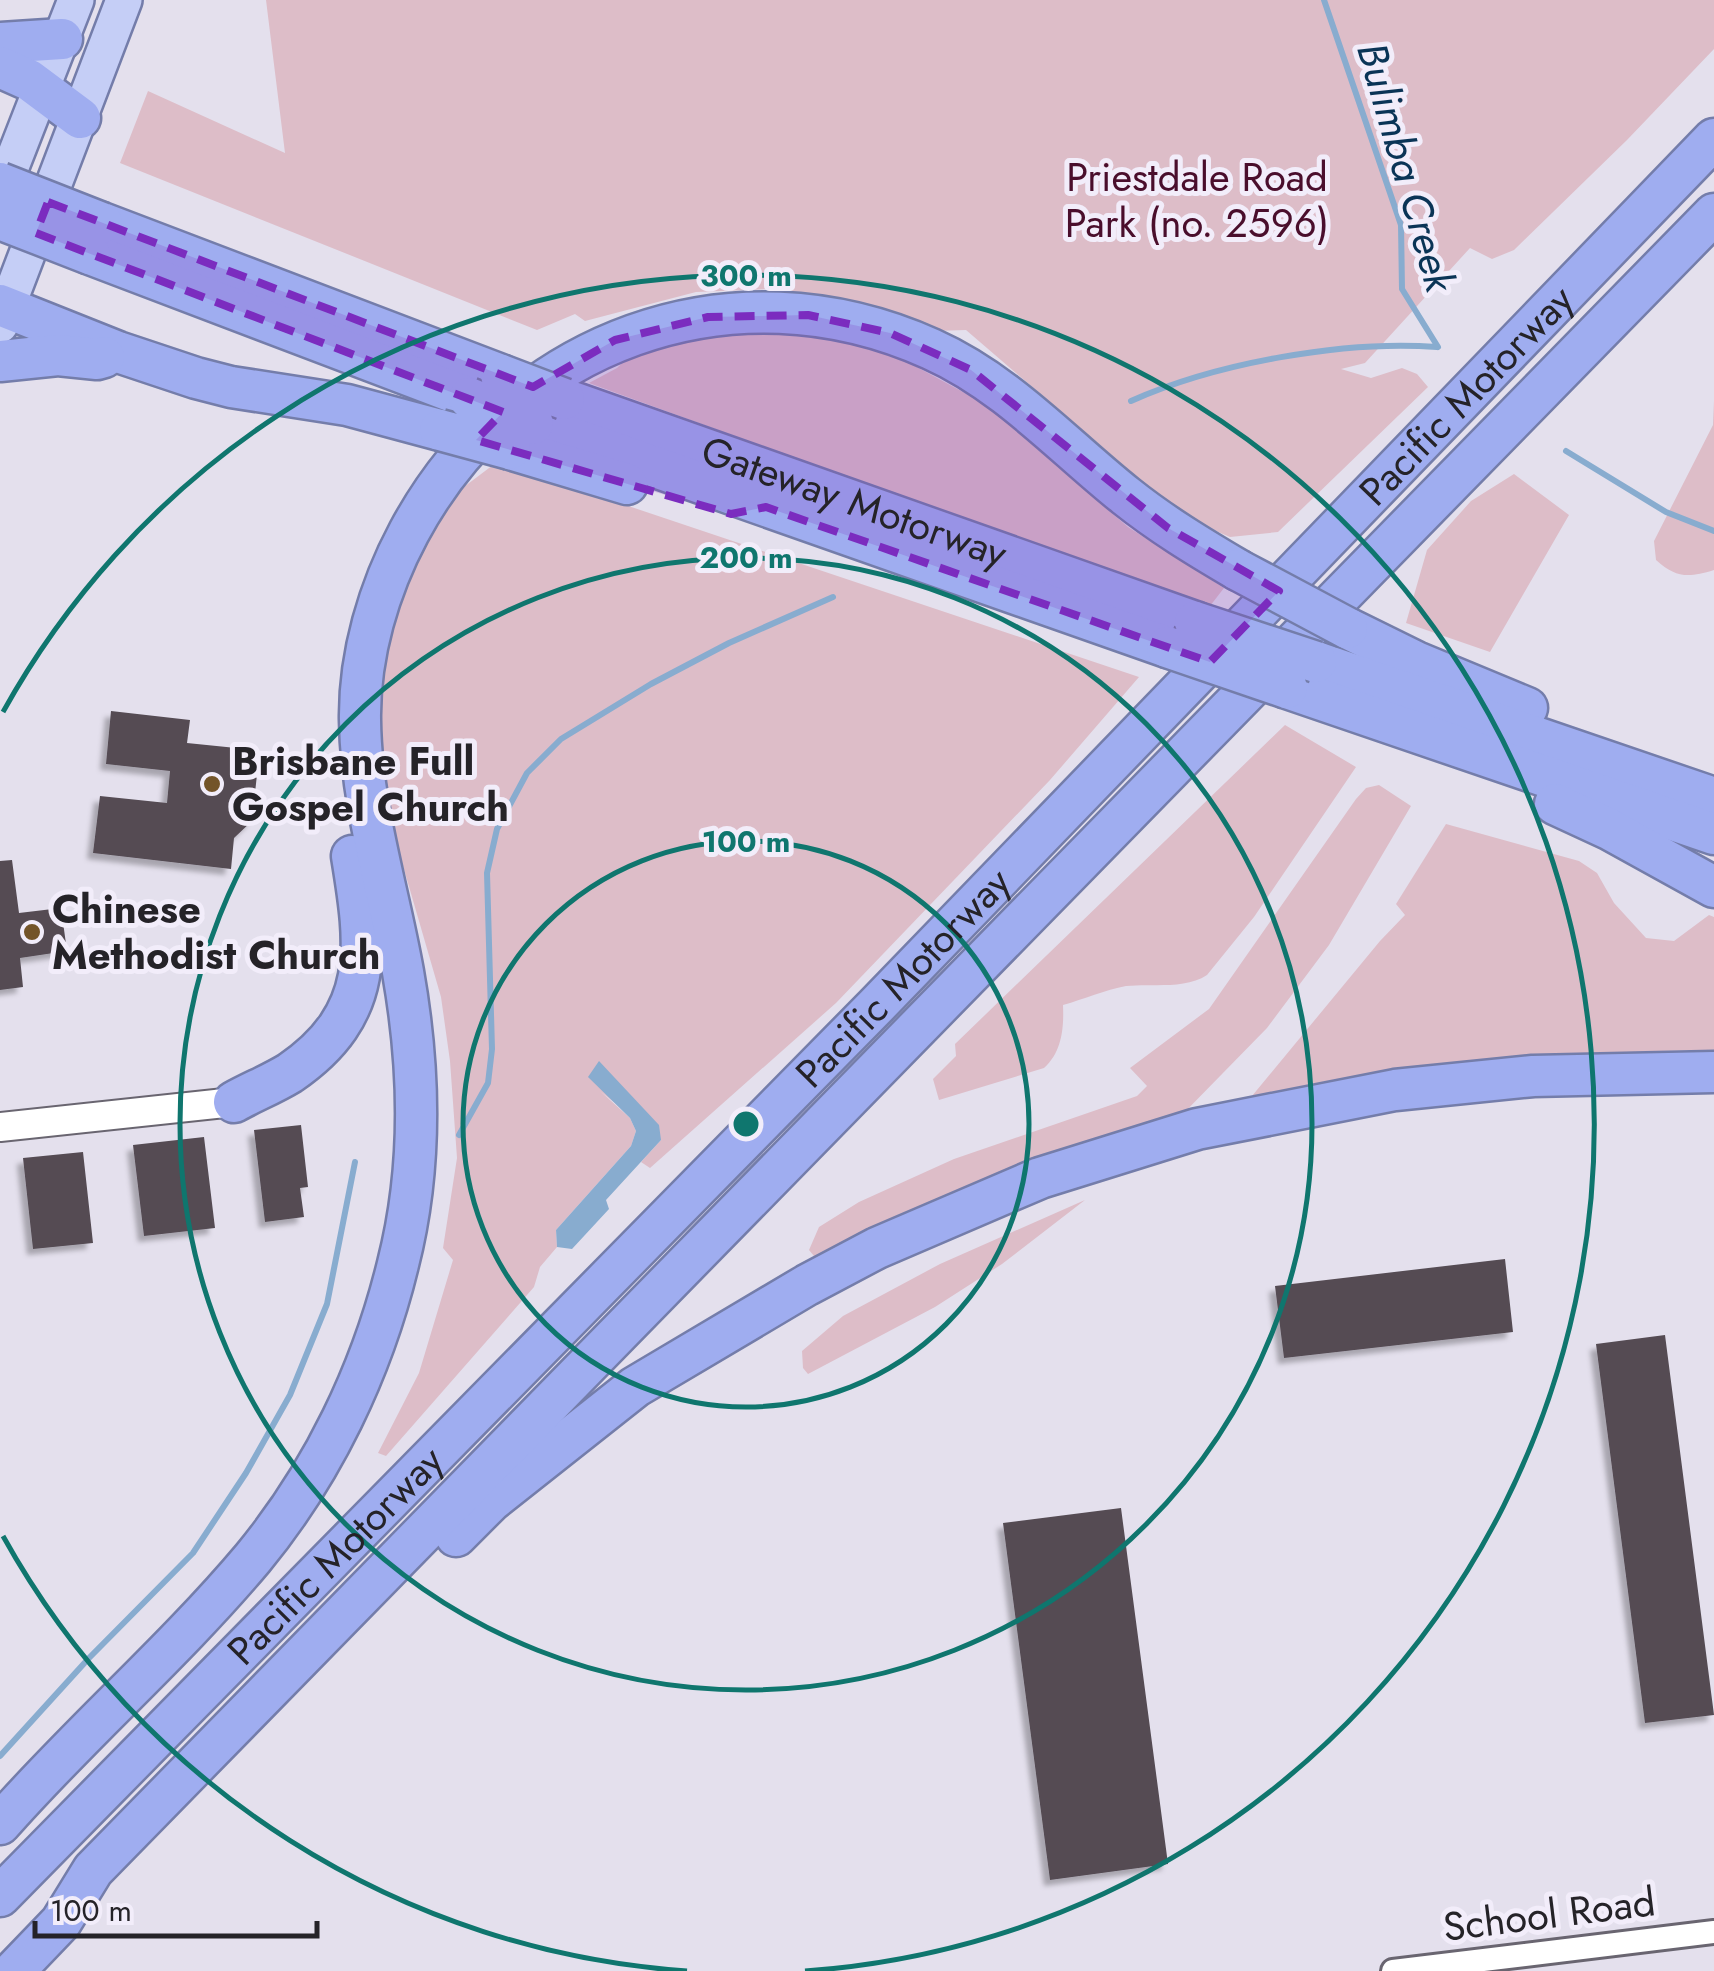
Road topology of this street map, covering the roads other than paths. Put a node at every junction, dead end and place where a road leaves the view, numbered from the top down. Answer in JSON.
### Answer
{"nodes":[{"id":1,"x":76,"y":0,"type":"edge"},
{"id":2,"x":124,"y":0,"type":"edge"},
{"id":3,"x":62,"y":39,"type":"junction"},
{"id":4,"x":0,"y":43,"type":"edge"},
{"id":5,"x":0,"y":67,"type":"edge"},
{"id":6,"x":42,"y":88,"type":"junction"},
{"id":7,"x":80,"y":118,"type":"junction"},
{"id":8,"x":1714,"y":139,"type":"edge"},
{"id":9,"x":0,"y":183,"type":"edge"},
{"id":10,"x":0,"y":195,"type":"edge"},
{"id":11,"x":1714,"y":214,"type":"edge"},
{"id":12,"x":0,"y":219,"type":"edge"},
{"id":13,"x":96,"y":239,"type":"junction"},
{"id":14,"x":2,"y":313,"type":"edge"},
{"id":15,"x":118,"y":352,"type":"junction"},
{"id":16,"x":0,"y":361,"type":"edge"},
{"id":17,"x":536,"y":424,"type":"junction"},
{"id":18,"x":432,"y":492,"type":"junction"},
{"id":19,"x":1181,"y":634,"type":"junction"},
{"id":20,"x":1301,"y":675,"type":"junction"},
{"id":21,"x":1410,"y":730,"type":"junction"},
{"id":22,"x":1714,"y":775,"type":"edge"},
{"id":23,"x":1714,"y":798,"type":"edge"},
{"id":24,"x":1714,"y":834,"type":"edge"},
{"id":25,"x":1714,"y":887,"type":"edge"},
{"id":26,"x":1714,"y":1072,"type":"edge"},
{"id":27,"x":1714,"y":1096,"type":"edge"},
{"id":28,"x":1339,"y":1100,"type":"junction"},
{"id":29,"x":234,"y":1102,"type":"joint"},
{"id":30,"x":0,"y":1127,"type":"edge"},
{"id":31,"x":0,"y":1824,"type":"edge"},
{"id":32,"x":0,"y":1896,"type":"edge"},
{"id":33,"x":61,"y":1922,"type":"junction"},
{"id":34,"x":1714,"y":1932,"type":"edge"},
{"id":35,"x":14,"y":1971,"type":"edge"},
{"id":36,"x":1393,"y":1971,"type":"edge"}],
"edges":[{"from":1,"to":3,"type":"main road"},
{"from":2,"to":7,"type":"main road"},
{"from":3,"to":4,"type":"highway"},
{"from":3,"to":6,"type":"main road"},
{"from":5,"to":6,"type":"highway"},
{"from":6,"to":7,"type":"highway"},
{"from":6,"to":10,"type":"main road"},
{"from":7,"to":14,"type":"main road"},
{"from":8,"to":32,"type":"highway","name":"Pacific Motorway"},
{"from":9,"to":13,"type":"highway","name":"Gateway Motorway","bridge":true},
{"from":11,"to":33,"type":"highway","name":"Pacific Motorway"},
{"from":12,"to":13,"type":"highway","name":"Gateway Motorway","bridge":true},
{"from":13,"to":17,"type":"highway","name":"Gateway Motorway","bridge":true},
{"from":14,"to":15,"type":"highway"},
{"from":15,"to":16,"type":"highway"},
{"from":15,"to":17,"type":"highway","bridge":true},
{"from":17,"to":19,"type":"highway","name":"Gateway Motorway"},
{"from":17,"to":19,"type":"highway","name":"Gateway Motorway"},
{"from":18,"to":22,"type":"highway","bridge":true},
{"from":18,"to":29,"type":"highway"},
{"from":18,"to":31,"type":"highway"},
{"from":19,"to":20,"type":"highway","name":"Gateway Motorway","bridge":true},
{"from":20,"to":21,"type":"highway","name":"Gateway Motorway"},
{"from":20,"to":23,"type":"highway","name":"Gateway Motorway"},
{"from":21,"to":24,"type":"highway","name":"Gateway Motorway"},
{"from":21,"to":25,"type":"highway"},
{"from":26,"to":28,"type":"highway"},
{"from":27,"to":28,"type":"highway"},
{"from":28,"to":33,"type":"highway"},
{"from":29,"to":30,"type":"street"},
{"from":33,"to":35,"type":"highway","name":"Pacific Motorway"},
{"from":34,"to":36,"type":"street","name":"School Road"}]}
